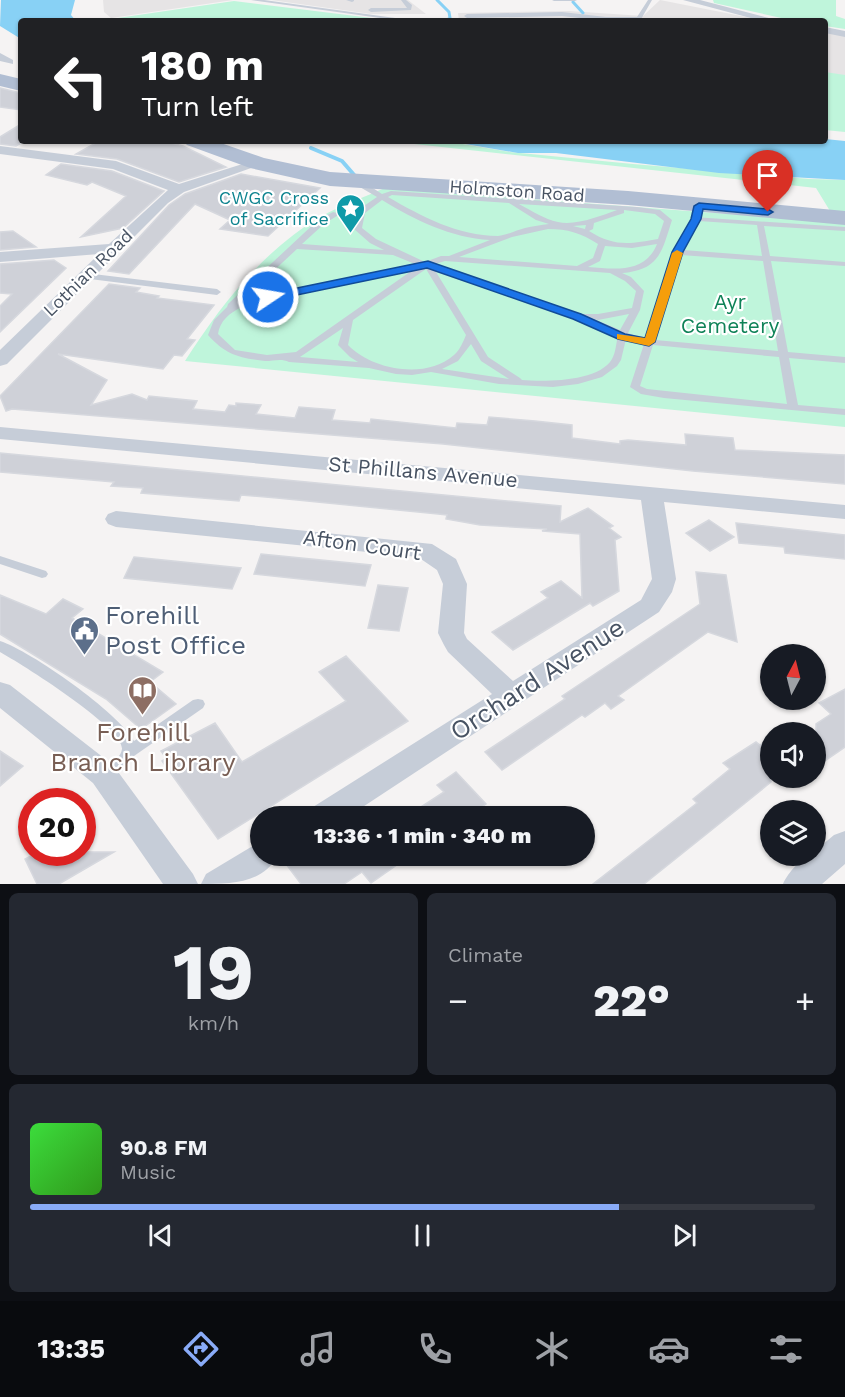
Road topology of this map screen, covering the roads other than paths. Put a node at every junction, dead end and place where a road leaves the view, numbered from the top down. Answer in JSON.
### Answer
{"nodes":[{"id":1,"x":253,"y":0,"type":"edge"},
{"id":2,"x":301,"y":0,"type":"edge"},
{"id":3,"x":403,"y":0,"type":"edge"},
{"id":4,"x":554,"y":0,"type":"edge"},
{"id":5,"x":574,"y":0,"type":"edge"},
{"id":6,"x":650,"y":0,"type":"edge"},
{"id":7,"x":688,"y":0,"type":"edge"},
{"id":8,"x":467,"y":16,"type":"dead end"},
{"id":9,"x":391,"y":18,"type":"edge"},
{"id":10,"x":597,"y":18,"type":"edge"},
{"id":11,"x":639,"y":18,"type":"edge"},
{"id":12,"x":763,"y":18,"type":"edge"},
{"id":13,"x":828,"y":31,"type":"edge"},
{"id":14,"x":845,"y":34,"type":"edge"},
{"id":15,"x":0,"y":80,"type":"edge"},
{"id":16,"x":18,"y":84,"type":"edge"},
{"id":17,"x":203,"y":144,"type":"edge"},
{"id":18,"x":0,"y":150,"type":"edge"},
{"id":19,"x":258,"y":163,"type":"junction"},
{"id":20,"x":356,"y":181,"type":"junction"},
{"id":21,"x":178,"y":189,"type":"junction"},
{"id":22,"x":383,"y":196,"type":"junction"},
{"id":23,"x":503,"y":200,"type":"junction"},
{"id":24,"x":630,"y":209,"type":"junction"},
{"id":25,"x":697,"y":212,"type":"junction"},
{"id":26,"x":336,"y":214,"type":"dead end"},
{"id":27,"x":533,"y":214,"type":"junction"},
{"id":28,"x":845,"y":218,"type":"edge"},
{"id":29,"x":591,"y":222,"type":"junction"},
{"id":30,"x":760,"y":223,"type":"junction"},
{"id":31,"x":559,"y":225,"type":"junction"},
{"id":32,"x":532,"y":229,"type":"junction"},
{"id":33,"x":845,"y":229,"type":"edge"},
{"id":34,"x":588,"y":234,"type":"junction"},
{"id":35,"x":507,"y":237,"type":"junction"},
{"id":36,"x":661,"y":241,"type":"junction"},
{"id":37,"x":602,"y":243,"type":"junction"},
{"id":38,"x":294,"y":246,"type":"junction"},
{"id":39,"x":114,"y":248,"type":"junction"},
{"id":40,"x":678,"y":252,"type":"junction"},
{"id":41,"x":400,"y":254,"type":"junction"},
{"id":42,"x":0,"y":257,"type":"edge"},
{"id":43,"x":444,"y":258,"type":"junction"},
{"id":44,"x":768,"y":259,"type":"junction"},
{"id":45,"x":428,"y":264,"type":"junction"},
{"id":46,"x":845,"y":264,"type":"edge"},
{"id":47,"x":576,"y":269,"type":"junction"},
{"id":48,"x":611,"y":271,"type":"junction"},
{"id":49,"x":85,"y":276,"type":"junction"},
{"id":50,"x":217,"y":292,"type":"dead end"},
{"id":51,"x":229,"y":308,"type":"junction"},
{"id":52,"x":636,"y":310,"type":"junction"},
{"id":53,"x":577,"y":316,"type":"junction"},
{"id":54,"x":349,"y":321,"type":"junction"},
{"id":55,"x":471,"y":335,"type":"junction"},
{"id":56,"x":622,"y":337,"type":"junction"},
{"id":57,"x":649,"y":342,"type":"junction"},
{"id":58,"x":4,"y":351,"type":"edge"},
{"id":59,"x":784,"y":355,"type":"junction"},
{"id":60,"x":286,"y":357,"type":"junction"},
{"id":61,"x":845,"y":360,"type":"edge"},
{"id":62,"x":370,"y":366,"type":"junction"},
{"id":63,"x":430,"y":369,"type":"junction"},
{"id":64,"x":523,"y":382,"type":"junction"},
{"id":65,"x":793,"y":407,"type":"junction"},
{"id":66,"x":845,"y":412,"type":"edge"},
{"id":67,"x":0,"y":433,"type":"edge"},
{"id":68,"x":651,"y":493,"type":"junction"},
{"id":69,"x":845,"y":512,"type":"edge"},
{"id":70,"x":116,"y":519,"type":"dead end"},
{"id":71,"x":0,"y":560,"type":"edge"},
{"id":72,"x":42,"y":574,"type":"dead end"},
{"id":73,"x":0,"y":646,"type":"edge"},
{"id":74,"x":0,"y":693,"type":"edge"},
{"id":75,"x":512,"y":696,"type":"junction"},
{"id":76,"x":198,"y":704,"type":"dead end"},
{"id":77,"x":129,"y":752,"type":"junction"},
{"id":78,"x":104,"y":774,"type":"junction"},
{"id":79,"x":340,"y":806,"type":"edge"},
{"id":80,"x":845,"y":845,"type":"edge"},
{"id":81,"x":250,"y":863,"type":"edge"},
{"id":82,"x":182,"y":884,"type":"edge"},
{"id":83,"x":216,"y":884,"type":"edge"},
{"id":84,"x":799,"y":884,"type":"edge"}],
"edges":[{"from":1,"to":9,"type":"lane"},
{"from":2,"to":3,"type":"lane"},
{"from":4,"to":5,"type":"lane"},
{"from":6,"to":11,"type":"lane"},
{"from":7,"to":12,"type":"street"},
{"from":8,"to":10,"type":"lane"},
{"from":13,"to":14,"type":"street"},
{"from":15,"to":16,"type":"main road"},
{"from":17,"to":19,"type":"main road","name":"Holmston Road"},
{"from":18,"to":21,"type":"street"},
{"from":19,"to":20,"type":"main road","name":"Holmston Road"},
{"from":19,"to":21,"type":"street"},
{"from":20,"to":22,"type":"lane"},
{"from":20,"to":25,"type":"main road","name":"Holmston Road"},
{"from":21,"to":39,"type":"street","name":"Lothian Road"},
{"from":22,"to":23,"type":"lane"},
{"from":22,"to":35,"type":"lane"},
{"from":22,"to":41,"type":"lane"},
{"from":23,"to":24,"type":"lane"},
{"from":23,"to":27,"type":"lane"},
{"from":24,"to":29,"type":"lane"},
{"from":24,"to":36,"type":"lane"},
{"from":25,"to":28,"type":"main road","name":"Holmston Road"},
{"from":25,"to":30,"type":"lane"},
{"from":25,"to":40,"type":"lane"},
{"from":26,"to":38,"type":"lane"},
{"from":27,"to":31,"type":"lane"},
{"from":27,"to":32,"type":"lane"},
{"from":29,"to":31,"type":"lane"},
{"from":29,"to":34,"type":"lane"},
{"from":30,"to":33,"type":"lane"},
{"from":30,"to":44,"type":"lane"},
{"from":31,"to":32,"type":"lane"},
{"from":31,"to":34,"type":"lane"},
{"from":32,"to":35,"type":"lane"},
{"from":34,"to":37,"type":"lane"},
{"from":35,"to":43,"type":"lane"},
{"from":36,"to":37,"type":"lane"},
{"from":36,"to":48,"type":"lane"},
{"from":37,"to":47,"type":"lane"},
{"from":38,"to":41,"type":"lane"},
{"from":38,"to":51,"type":"lane"},
{"from":39,"to":42,"type":"street"},
{"from":39,"to":49,"type":"street","name":"Lothian Road"},
{"from":40,"to":44,"type":"lane"},
{"from":40,"to":57,"type":"lane"},
{"from":41,"to":45,"type":"lane"},
{"from":43,"to":45,"type":"lane"},
{"from":43,"to":47,"type":"lane"},
{"from":44,"to":46,"type":"lane"},
{"from":44,"to":59,"type":"lane"},
{"from":45,"to":51,"type":"lane"},
{"from":45,"to":53,"type":"lane"},
{"from":45,"to":54,"type":"lane"},
{"from":45,"to":55,"type":"lane"},
{"from":47,"to":48,"type":"lane"},
{"from":48,"to":52,"type":"lane"},
{"from":49,"to":50,"type":"lane"},
{"from":49,"to":58,"type":"street","name":"Lothian Road"},
{"from":51,"to":60,"type":"lane"},
{"from":52,"to":53,"type":"lane"},
{"from":52,"to":56,"type":"lane"},
{"from":53,"to":56,"type":"lane"},
{"from":54,"to":60,"type":"lane"},
{"from":54,"to":62,"type":"lane"},
{"from":55,"to":63,"type":"lane"},
{"from":55,"to":64,"type":"lane"},
{"from":56,"to":57,"type":"lane"},
{"from":56,"to":64,"type":"lane"},
{"from":57,"to":59,"type":"lane"},
{"from":57,"to":65,"type":"lane"},
{"from":59,"to":61,"type":"lane"},
{"from":59,"to":65,"type":"lane"},
{"from":60,"to":62,"type":"lane"},
{"from":62,"to":63,"type":"lane"},
{"from":63,"to":64,"type":"lane"},
{"from":65,"to":66,"type":"lane"},
{"from":67,"to":68,"type":"street","name":"St Phillans Avenue"},
{"from":68,"to":69,"type":"street","name":"St Phillans Avenue"},
{"from":68,"to":75,"type":"street","name":"Orchard Avenue"},
{"from":70,"to":75,"type":"street","name":"Afton Court"},
{"from":71,"to":72,"type":"lane"},
{"from":73,"to":77,"type":"lane"},
{"from":74,"to":78,"type":"street"},
{"from":75,"to":79,"type":"street","name":"Orchard Avenue"},
{"from":76,"to":77,"type":"lane"},
{"from":77,"to":78,"type":"lane"},
{"from":78,"to":82,"type":"street"},
{"from":80,"to":84,"type":"street"},
{"from":81,"to":83,"type":"street"}]}
